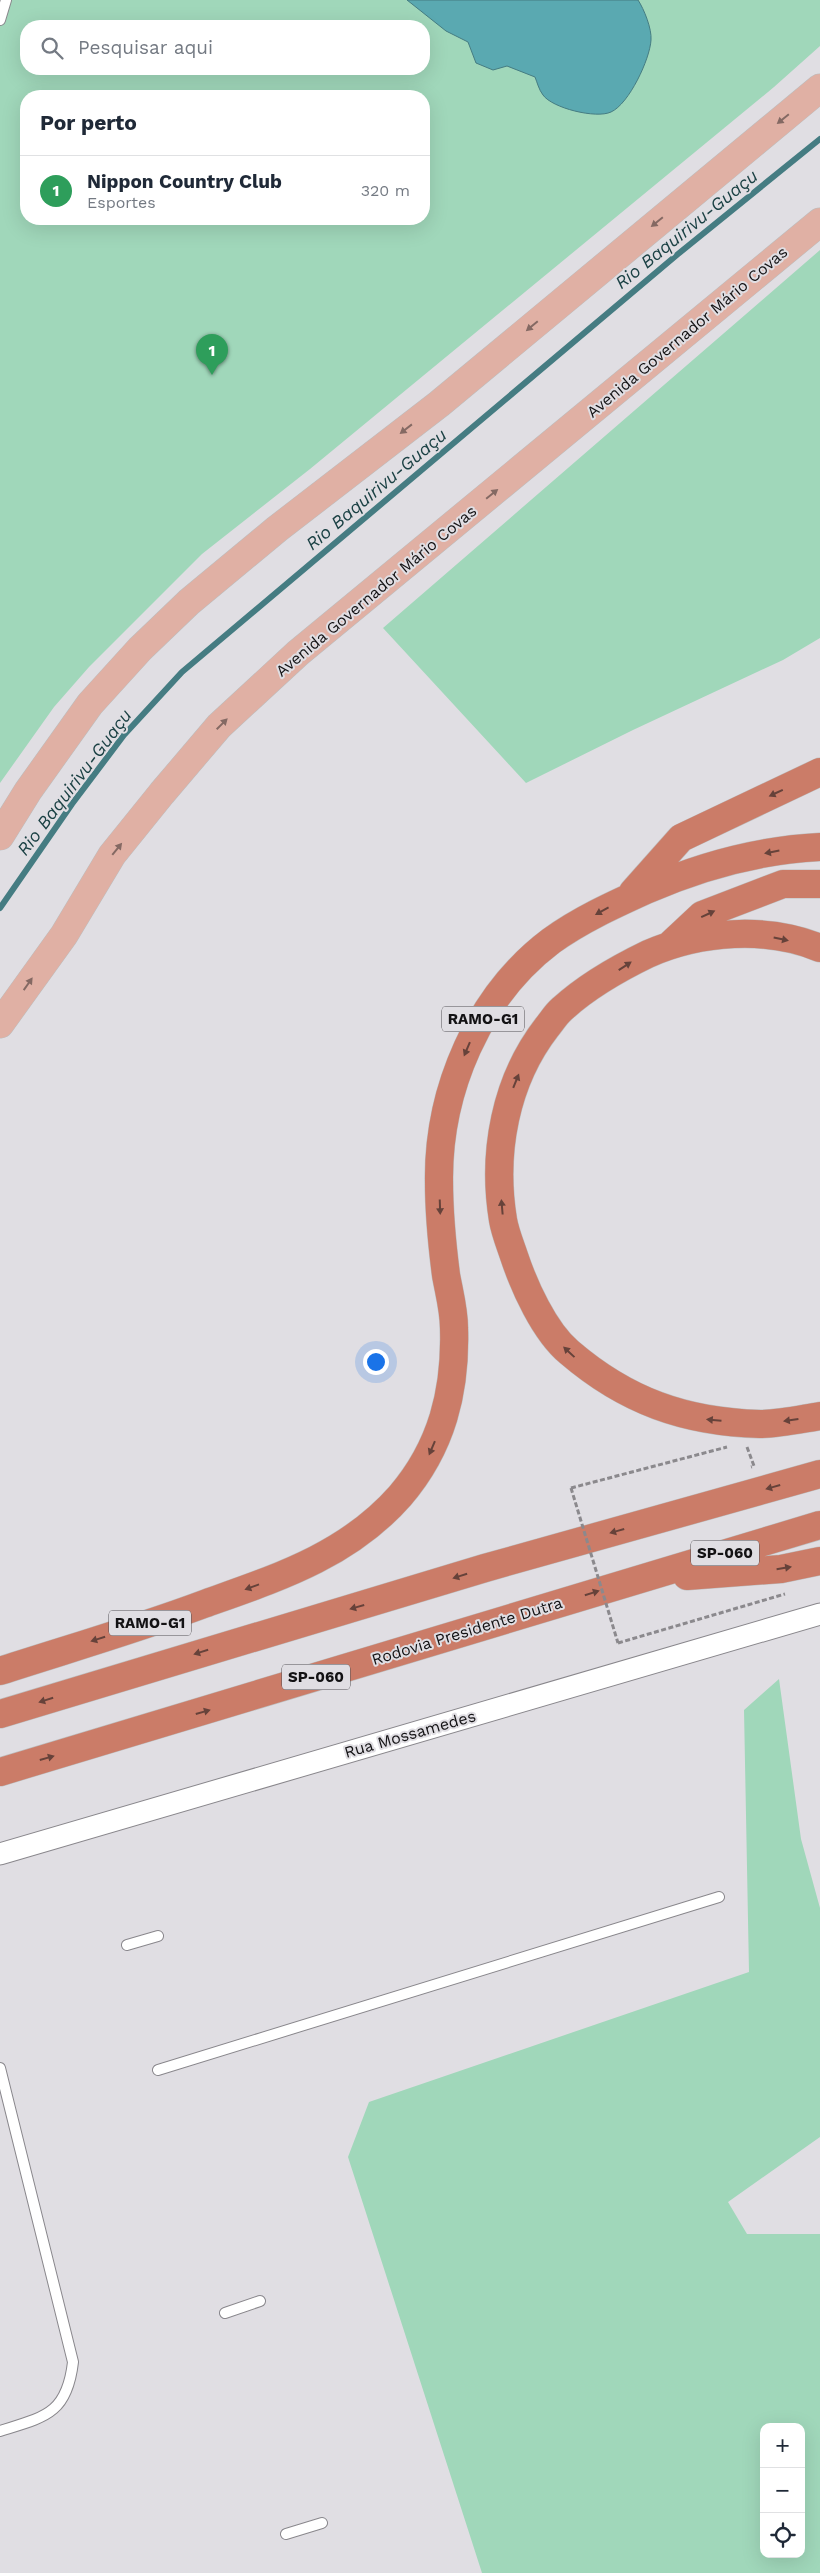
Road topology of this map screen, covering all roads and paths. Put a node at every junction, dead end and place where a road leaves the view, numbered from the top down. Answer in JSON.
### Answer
{"nodes":[{"id":1,"x":6,"y":0,"type":"edge"},
{"id":2,"x":0,"y":20,"type":"edge"},
{"id":3,"x":820,"y":88,"type":"edge"},
{"id":4,"x":820,"y":222,"type":"edge"},
{"id":5,"x":820,"y":772,"type":"edge"},
{"id":6,"x":0,"y":836,"type":"edge"},
{"id":7,"x":820,"y":847,"type":"edge"},
{"id":8,"x":820,"y":884,"type":"edge"},
{"id":9,"x":626,"y":899,"type":"junction"},
{"id":10,"x":671,"y":944,"type":"junction"},
{"id":11,"x":820,"y":948,"type":"edge"},
{"id":12,"x":0,"y":1024,"type":"edge"},
{"id":13,"x":820,"y":1416,"type":"edge"},
{"id":14,"x":737,"y":1445,"type":"dead end"},
{"id":15,"x":820,"y":1474,"type":"edge"},
{"id":16,"x":820,"y":1525,"type":"edge"},
{"id":17,"x":820,"y":1561,"type":"edge"},
{"id":18,"x":781,"y":1569,"type":"junction"},
{"id":19,"x":630,"y":1581,"type":"junction"},
{"id":20,"x":820,"y":1614,"type":"edge"},
{"id":21,"x":0,"y":1671,"type":"edge"},
{"id":22,"x":0,"y":1714,"type":"edge"},
{"id":23,"x":0,"y":1772,"type":"edge"},
{"id":24,"x":0,"y":1854,"type":"edge"},
{"id":25,"x":719,"y":1897,"type":"dead end"},
{"id":26,"x":158,"y":1936,"type":"dead end"},
{"id":27,"x":127,"y":1945,"type":"dead end"},
{"id":28,"x":0,"y":2068,"type":"edge"},
{"id":29,"x":158,"y":2070,"type":"dead end"},
{"id":30,"x":260,"y":2301,"type":"dead end"},
{"id":31,"x":225,"y":2313,"type":"dead end"},
{"id":32,"x":0,"y":2430,"type":"edge"},
{"id":33,"x":322,"y":2523,"type":"dead end"},
{"id":34,"x":286,"y":2534,"type":"dead end"}],
"edges":[{"from":1,"to":2,"type":"lane"},
{"from":3,"to":6,"type":"main road","one_way":true},
{"from":12,"to":4,"type":"main road","name":"Avenida Governador Mário Covas","one_way":true},
{"from":5,"to":9,"type":"highway","one_way":true},
{"from":7,"to":9,"type":"highway","number":"RAMO-G1","one_way":true},
{"from":10,"to":8,"type":"highway","one_way":true},
{"from":9,"to":21,"type":"highway","number":"RAMO-G1","one_way":true},
{"from":10,"to":11,"type":"highway","one_way":true},
{"from":13,"to":10,"type":"highway","one_way":true},
{"from":14,"to":18,"type":"path","bridge":true},
{"from":15,"to":22,"type":"highway","one_way":true},
{"from":16,"to":19,"type":"highway","name":"Rodovia Presidente Dutra","number":"SP-060"},
{"from":18,"to":17,"type":"highway","one_way":true},
{"from":18,"to":19,"type":"highway"},
{"from":23,"to":19,"type":"highway","name":"Rodovia Presidente Dutra","number":"SP-060","one_way":true},
{"from":20,"to":24,"type":"street","name":"Rua Mossamedes"},
{"from":25,"to":29,"type":"lane"},
{"from":26,"to":27,"type":"lane"},
{"from":28,"to":32,"type":"lane"},
{"from":30,"to":31,"type":"lane"},
{"from":33,"to":34,"type":"lane"}]}
